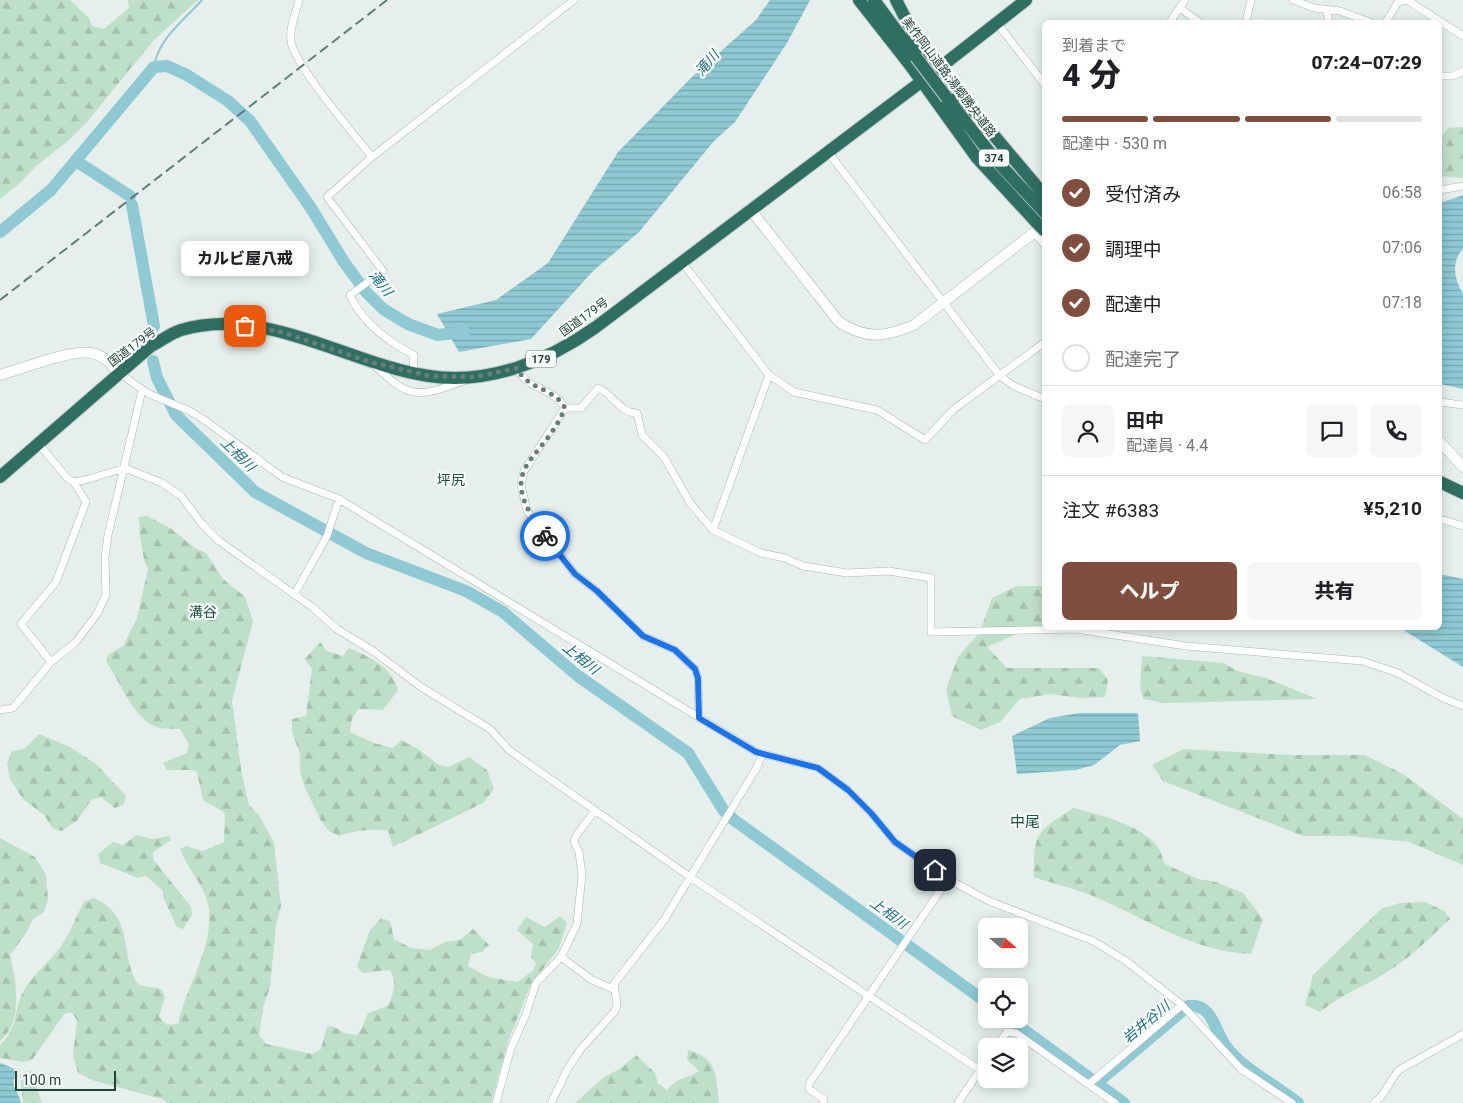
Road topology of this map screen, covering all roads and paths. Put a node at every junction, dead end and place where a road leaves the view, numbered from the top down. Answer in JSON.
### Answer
{"nodes":[{"id":1,"x":299,"y":0,"type":"edge"},
{"id":2,"x":574,"y":0,"type":"edge"},
{"id":3,"x":859,"y":0,"type":"edge"},
{"id":4,"x":874,"y":0,"type":"edge"},
{"id":5,"x":896,"y":0,"type":"edge"},
{"id":6,"x":1026,"y":0,"type":"edge"},
{"id":7,"x":1185,"y":0,"type":"edge"},
{"id":8,"x":1252,"y":0,"type":"edge"},
{"id":9,"x":1293,"y":0,"type":"edge"},
{"id":10,"x":1407,"y":0,"type":"edge"},
{"id":11,"x":1180,"y":8,"type":"junction"},
{"id":12,"x":1326,"y":9,"type":"junction"},
{"id":13,"x":1171,"y":20,"type":"edge"},
{"id":14,"x":1196,"y":20,"type":"edge"},
{"id":15,"x":1247,"y":20,"type":"edge"},
{"id":16,"x":1329,"y":20,"type":"edge"},
{"id":17,"x":1365,"y":20,"type":"edge"},
{"id":18,"x":1387,"y":20,"type":"edge"},
{"id":19,"x":1438,"y":20,"type":"edge"},
{"id":20,"x":1442,"y":22,"type":"edge"},
{"id":21,"x":997,"y":23,"type":"junction"},
{"id":22,"x":1463,"y":36,"type":"edge"},
{"id":23,"x":938,"y":69,"type":"junction"},
{"id":24,"x":1463,"y":71,"type":"edge"},
{"id":25,"x":1442,"y":76,"type":"edge"},
{"id":26,"x":1042,"y":81,"type":"edge"},
{"id":27,"x":920,"y":82,"type":"junction"},
{"id":28,"x":828,"y":152,"type":"junction"},
{"id":29,"x":372,"y":157,"type":"junction"},
{"id":30,"x":1463,"y":186,"type":"edge"},
{"id":31,"x":1442,"y":190,"type":"edge"},
{"id":32,"x":1042,"y":192,"type":"edge"},
{"id":33,"x":750,"y":209,"type":"junction"},
{"id":34,"x":1041,"y":225,"type":"edge"},
{"id":35,"x":681,"y":261,"type":"junction"},
{"id":36,"x":944,"y":303,"type":"junction"},
{"id":37,"x":1042,"y":344,"type":"edge"},
{"id":38,"x":370,"y":362,"type":"junction"},
{"id":39,"x":517,"y":368,"type":"junction"},
{"id":40,"x":413,"y":372,"type":"junction"},
{"id":41,"x":119,"y":373,"type":"junction"},
{"id":42,"x":0,"y":375,"type":"edge"},
{"id":43,"x":769,"y":375,"type":"junction"},
{"id":44,"x":1000,"y":376,"type":"junction"},
{"id":45,"x":475,"y":377,"type":"junction"},
{"id":46,"x":142,"y":390,"type":"junction"},
{"id":47,"x":1042,"y":398,"type":"edge"},
{"id":48,"x":1442,"y":402,"type":"edge"},
{"id":49,"x":1463,"y":405,"type":"edge"},
{"id":50,"x":565,"y":408,"type":"junction"},
{"id":51,"x":38,"y":444,"type":"junction"},
{"id":52,"x":1442,"y":444,"type":"edge"},
{"id":53,"x":1463,"y":466,"type":"edge"},
{"id":54,"x":125,"y":468,"type":"junction"},
{"id":55,"x":1442,"y":476,"type":"edge"},
{"id":56,"x":0,"y":477,"type":"edge"},
{"id":57,"x":74,"y":482,"type":"junction"},
{"id":58,"x":1442,"y":483,"type":"edge"},
{"id":59,"x":1463,"y":486,"type":"edge"},
{"id":60,"x":1463,"y":493,"type":"edge"},
{"id":61,"x":340,"y":499,"type":"junction"},
{"id":62,"x":1442,"y":520,"type":"edge"},
{"id":63,"x":1463,"y":526,"type":"edge"},
{"id":64,"x":713,"y":530,"type":"junction"},
{"id":65,"x":294,"y":595,"type":"junction"},
{"id":66,"x":1042,"y":630,"type":"edge"},
{"id":67,"x":1082,"y":630,"type":"edge"},
{"id":68,"x":51,"y":662,"type":"junction"},
{"id":69,"x":1463,"y":706,"type":"edge"},
{"id":70,"x":0,"y":710,"type":"edge"},
{"id":71,"x":699,"y":718,"type":"junction"},
{"id":72,"x":762,"y":755,"type":"junction"},
{"id":73,"x":595,"y":810,"type":"junction"},
{"id":74,"x":690,"y":877,"type":"junction"},
{"id":75,"x":948,"y":879,"type":"junction"},
{"id":76,"x":561,"y":957,"type":"junction"},
{"id":77,"x":613,"y":989,"type":"junction"},
{"id":78,"x":869,"y":996,"type":"junction"},
{"id":79,"x":1184,"y":1007,"type":"junction"},
{"id":80,"x":1463,"y":1034,"type":"edge"},
{"id":81,"x":1001,"y":1038,"type":"edge"},
{"id":82,"x":1022,"y":1038,"type":"edge"},
{"id":83,"x":1028,"y":1042,"type":"edge"},
{"id":84,"x":978,"y":1069,"type":"edge"},
{"id":85,"x":978,"y":1073,"type":"edge"},
{"id":86,"x":1092,"y":1081,"type":"junction"},
{"id":87,"x":496,"y":1103,"type":"edge"},
{"id":88,"x":551,"y":1103,"type":"edge"},
{"id":89,"x":823,"y":1103,"type":"edge"},
{"id":90,"x":958,"y":1103,"type":"edge"},
{"id":91,"x":1115,"y":1103,"type":"edge"},
{"id":92,"x":1292,"y":1103,"type":"edge"},
{"id":93,"x":1374,"y":1103,"type":"edge"}],
"edges":[{"from":1,"to":29,"type":"street"},
{"from":2,"to":29,"type":"street"},
{"from":3,"to":27,"type":"highway"},
{"from":4,"to":34,"type":"highway","name":"美作岡山道路;湯郷勝央道路","number":"374","bridge":true},
{"from":5,"to":23,"type":"highway"},
{"from":6,"to":21,"type":"highway","name":"国道179号","number":"179"},
{"from":7,"to":11,"type":"street"},
{"from":8,"to":15,"type":"street"},
{"from":9,"to":12,"type":"street"},
{"from":10,"to":18,"type":"street"},
{"from":10,"to":19,"type":"street"},
{"from":11,"to":13,"type":"street"},
{"from":11,"to":14,"type":"street"},
{"from":12,"to":16,"type":"street"},
{"from":12,"to":17,"type":"street"},
{"from":20,"to":22,"type":"street"},
{"from":21,"to":23,"type":"highway","name":"国道179号","number":"179"},
{"from":21,"to":26,"type":"street"},
{"from":23,"to":27,"type":"highway","name":"国道179号","number":"179"},
{"from":23,"to":32,"type":"highway"},
{"from":24,"to":25,"type":"street"},
{"from":27,"to":28,"type":"highway","name":"国道179号","number":"179"},
{"from":27,"to":34,"type":"highway"},
{"from":28,"to":33,"type":"highway","name":"国道179号","number":"179"},
{"from":28,"to":36,"type":"street"},
{"from":29,"to":40,"type":"street"},
{"from":30,"to":31,"type":"street"},
{"from":33,"to":35,"type":"highway","name":"国道179号","number":"179"},
{"from":33,"to":36,"type":"street"},
{"from":34,"to":36,"type":"street"},
{"from":35,"to":39,"type":"highway","name":"国道179号","number":"179"},
{"from":35,"to":43,"type":"street"},
{"from":36,"to":44,"type":"street"},
{"from":37,"to":44,"type":"street"},
{"from":38,"to":40,"type":"highway","name":"国道179号","number":"179"},
{"from":38,"to":41,"type":"highway","name":"国道179号","number":"179"},
{"from":38,"to":45,"type":"street"},
{"from":39,"to":45,"type":"highway","name":"国道179号","number":"179"},
{"from":39,"to":50,"type":"street"},
{"from":40,"to":45,"type":"highway","name":"国道179号","number":"179"},
{"from":41,"to":42,"type":"street"},
{"from":41,"to":46,"type":"street"},
{"from":41,"to":51,"type":"highway","name":"国道179号","number":"179"},
{"from":43,"to":44,"type":"street"},
{"from":43,"to":64,"type":"street"},
{"from":44,"to":47,"type":"street"},
{"from":46,"to":54,"type":"street"},
{"from":46,"to":61,"type":"street"},
{"from":48,"to":49,"type":"street"},
{"from":50,"to":64,"type":"street"},
{"from":50,"to":71,"type":"street"},
{"from":51,"to":56,"type":"highway","name":"国道179号","number":"179"},
{"from":51,"to":57,"type":"street"},
{"from":52,"to":53,"type":"street"},
{"from":54,"to":57,"type":"street"},
{"from":54,"to":65,"type":"street"},
{"from":54,"to":68,"type":"street"},
{"from":55,"to":59,"type":"highway"},
{"from":57,"to":68,"type":"street"},
{"from":58,"to":60,"type":"highway"},
{"from":61,"to":65,"type":"street"},
{"from":61,"to":71,"type":"street"},
{"from":62,"to":63,"type":"street"},
{"from":64,"to":66,"type":"street"},
{"from":65,"to":73,"type":"street"},
{"from":67,"to":69,"type":"street"},
{"from":68,"to":70,"type":"street"},
{"from":71,"to":72,"type":"street"},
{"from":72,"to":74,"type":"street"},
{"from":72,"to":75,"type":"street"},
{"from":73,"to":74,"type":"street"},
{"from":73,"to":76,"type":"street"},
{"from":74,"to":77,"type":"street"},
{"from":74,"to":78,"type":"street"},
{"from":75,"to":78,"type":"street"},
{"from":75,"to":79,"type":"street"},
{"from":76,"to":77,"type":"street"},
{"from":76,"to":87,"type":"street"},
{"from":77,"to":88,"type":"street"},
{"from":78,"to":84,"type":"street"},
{"from":78,"to":89,"type":"street"},
{"from":79,"to":86,"type":"street"},
{"from":79,"to":92,"type":"street"},
{"from":80,"to":93,"type":"street"},
{"from":81,"to":82,"type":"street"},
{"from":83,"to":86,"type":"street"},
{"from":85,"to":90,"type":"street"},
{"from":86,"to":91,"type":"street"}]}
